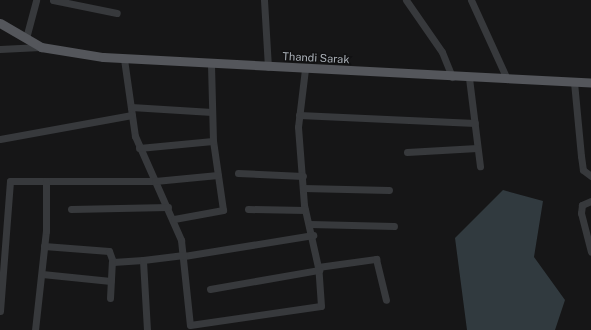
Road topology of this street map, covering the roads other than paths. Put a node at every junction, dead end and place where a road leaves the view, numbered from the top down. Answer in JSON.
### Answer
{"nodes":[{"id":1,"x":36,"y":0,"type":"edge"},
{"id":2,"x":53,"y":0,"type":"edge"},
{"id":3,"x":264,"y":0,"type":"edge"},
{"id":4,"x":406,"y":0,"type":"edge"},
{"id":5,"x":471,"y":0,"type":"edge"},
{"id":6,"x":117,"y":13,"type":"dead end"},
{"id":7,"x":0,"y":23,"type":"edge"},
{"id":8,"x":26,"y":38,"type":"junction"},
{"id":9,"x":41,"y":47,"type":"junction"},
{"id":10,"x":0,"y":49,"type":"edge"},
{"id":11,"x":124,"y":59,"type":"junction"},
{"id":12,"x":211,"y":64,"type":"junction"},
{"id":13,"x":268,"y":67,"type":"junction"},
{"id":14,"x":306,"y":69,"type":"junction"},
{"id":15,"x":452,"y":77,"type":"junction"},
{"id":16,"x":469,"y":78,"type":"junction"},
{"id":17,"x":507,"y":79,"type":"junction"},
{"id":18,"x":574,"y":82,"type":"junction"},
{"id":19,"x":591,"y":83,"type":"edge"},
{"id":20,"x":131,"y":107,"type":"junction"},
{"id":21,"x":212,"y":112,"type":"junction"},
{"id":22,"x":132,"y":115,"type":"junction"},
{"id":23,"x":299,"y":115,"type":"junction"},
{"id":24,"x":475,"y":123,"type":"junction"},
{"id":25,"x":0,"y":139,"type":"edge"},
{"id":26,"x":213,"y":141,"type":"junction"},
{"id":27,"x":139,"y":148,"type":"junction"},
{"id":28,"x":477,"y":148,"type":"junction"},
{"id":29,"x":408,"y":152,"type":"dead end"},
{"id":30,"x":480,"y":166,"type":"dead end"},
{"id":31,"x":238,"y":173,"type":"dead end"},
{"id":32,"x":218,"y":175,"type":"junction"},
{"id":33,"x":303,"y":176,"type":"junction"},
{"id":34,"x":591,"y":176,"type":"edge"},
{"id":35,"x":46,"y":181,"type":"junction"},
{"id":36,"x":155,"y":181,"type":"junction"},
{"id":37,"x":304,"y":188,"type":"junction"},
{"id":38,"x":389,"y":190,"type":"dead end"},
{"id":39,"x":591,"y":201,"type":"edge"},
{"id":40,"x":168,"y":207,"type":"junction"},
{"id":41,"x":71,"y":209,"type":"dead end"},
{"id":42,"x":248,"y":209,"type":"dead end"},
{"id":43,"x":305,"y":210,"type":"junction"},
{"id":44,"x":174,"y":218,"type":"junction"},
{"id":45,"x":310,"y":224,"type":"junction"},
{"id":46,"x":394,"y":226,"type":"dead end"},
{"id":47,"x":313,"y":235,"type":"junction"},
{"id":48,"x":44,"y":246,"type":"junction"},
{"id":49,"x":591,"y":252,"type":"edge"},
{"id":50,"x":184,"y":255,"type":"junction"},
{"id":51,"x":143,"y":260,"type":"junction"},
{"id":52,"x":112,"y":262,"type":"junction"},
{"id":53,"x":319,"y":269,"type":"junction"},
{"id":54,"x":42,"y":274,"type":"junction"},
{"id":55,"x":111,"y":281,"type":"junction"},
{"id":56,"x":210,"y":289,"type":"dead end"},
{"id":57,"x":110,"y":298,"type":"dead end"},
{"id":58,"x":386,"y":300,"type":"dead end"},
{"id":59,"x":0,"y":312,"type":"edge"},
{"id":60,"x":190,"y":328,"type":"edge"},
{"id":61,"x":35,"y":330,"type":"edge"},
{"id":62,"x":147,"y":330,"type":"edge"}],
"edges":[{"from":1,"to":8,"type":"street"},
{"from":2,"to":6,"type":"street"},
{"from":3,"to":13,"type":"street"},
{"from":4,"to":15,"type":"street"},
{"from":5,"to":17,"type":"street"},
{"from":7,"to":8,"type":"main road","name":"Thandi Sarak"},
{"from":8,"to":9,"type":"main road","name":"Thandi Sarak"},
{"from":9,"to":10,"type":"street"},
{"from":9,"to":11,"type":"main road","name":"Thandi Sarak"},
{"from":11,"to":12,"type":"main road","name":"Thandi Sarak"},
{"from":11,"to":20,"type":"street"},
{"from":12,"to":13,"type":"main road","name":"Thandi Sarak"},
{"from":12,"to":21,"type":"street"},
{"from":13,"to":14,"type":"main road","name":"Thandi Sarak"},
{"from":14,"to":15,"type":"main road","name":"Thandi Sarak"},
{"from":14,"to":23,"type":"street"},
{"from":15,"to":16,"type":"main road","name":"Thandi Sarak"},
{"from":16,"to":17,"type":"main road","name":"Thandi Sarak"},
{"from":16,"to":24,"type":"street"},
{"from":17,"to":18,"type":"main road","name":"Thandi Sarak"},
{"from":18,"to":19,"type":"main road","name":"Thandi Sarak"},
{"from":18,"to":34,"type":"street"},
{"from":20,"to":21,"type":"street"},
{"from":20,"to":22,"type":"street"},
{"from":21,"to":26,"type":"street"},
{"from":22,"to":25,"type":"street"},
{"from":22,"to":27,"type":"street"},
{"from":23,"to":24,"type":"street"},
{"from":23,"to":33,"type":"street"},
{"from":24,"to":28,"type":"street"},
{"from":26,"to":27,"type":"street"},
{"from":26,"to":32,"type":"street"},
{"from":27,"to":36,"type":"street"},
{"from":28,"to":29,"type":"street"},
{"from":28,"to":30,"type":"street"},
{"from":31,"to":33,"type":"street"},
{"from":32,"to":36,"type":"street"},
{"from":32,"to":44,"type":"street"},
{"from":33,"to":37,"type":"street"},
{"from":35,"to":36,"type":"street"},
{"from":35,"to":48,"type":"street"},
{"from":35,"to":59,"type":"street"},
{"from":36,"to":40,"type":"street"},
{"from":37,"to":38,"type":"street"},
{"from":37,"to":43,"type":"street"},
{"from":39,"to":49,"type":"street"},
{"from":40,"to":41,"type":"street"},
{"from":40,"to":44,"type":"street"},
{"from":42,"to":43,"type":"street"},
{"from":43,"to":45,"type":"street"},
{"from":44,"to":50,"type":"street"},
{"from":45,"to":46,"type":"street"},
{"from":45,"to":47,"type":"street"},
{"from":47,"to":50,"type":"street"},
{"from":47,"to":53,"type":"street"},
{"from":48,"to":52,"type":"street"},
{"from":48,"to":54,"type":"street"},
{"from":50,"to":51,"type":"street"},
{"from":50,"to":60,"type":"street"},
{"from":51,"to":52,"type":"street"},
{"from":51,"to":62,"type":"street"},
{"from":52,"to":55,"type":"street"},
{"from":53,"to":56,"type":"street"},
{"from":53,"to":58,"type":"street"},
{"from":53,"to":60,"type":"street"},
{"from":54,"to":55,"type":"street"},
{"from":54,"to":61,"type":"street"},
{"from":55,"to":57,"type":"street"}]}
